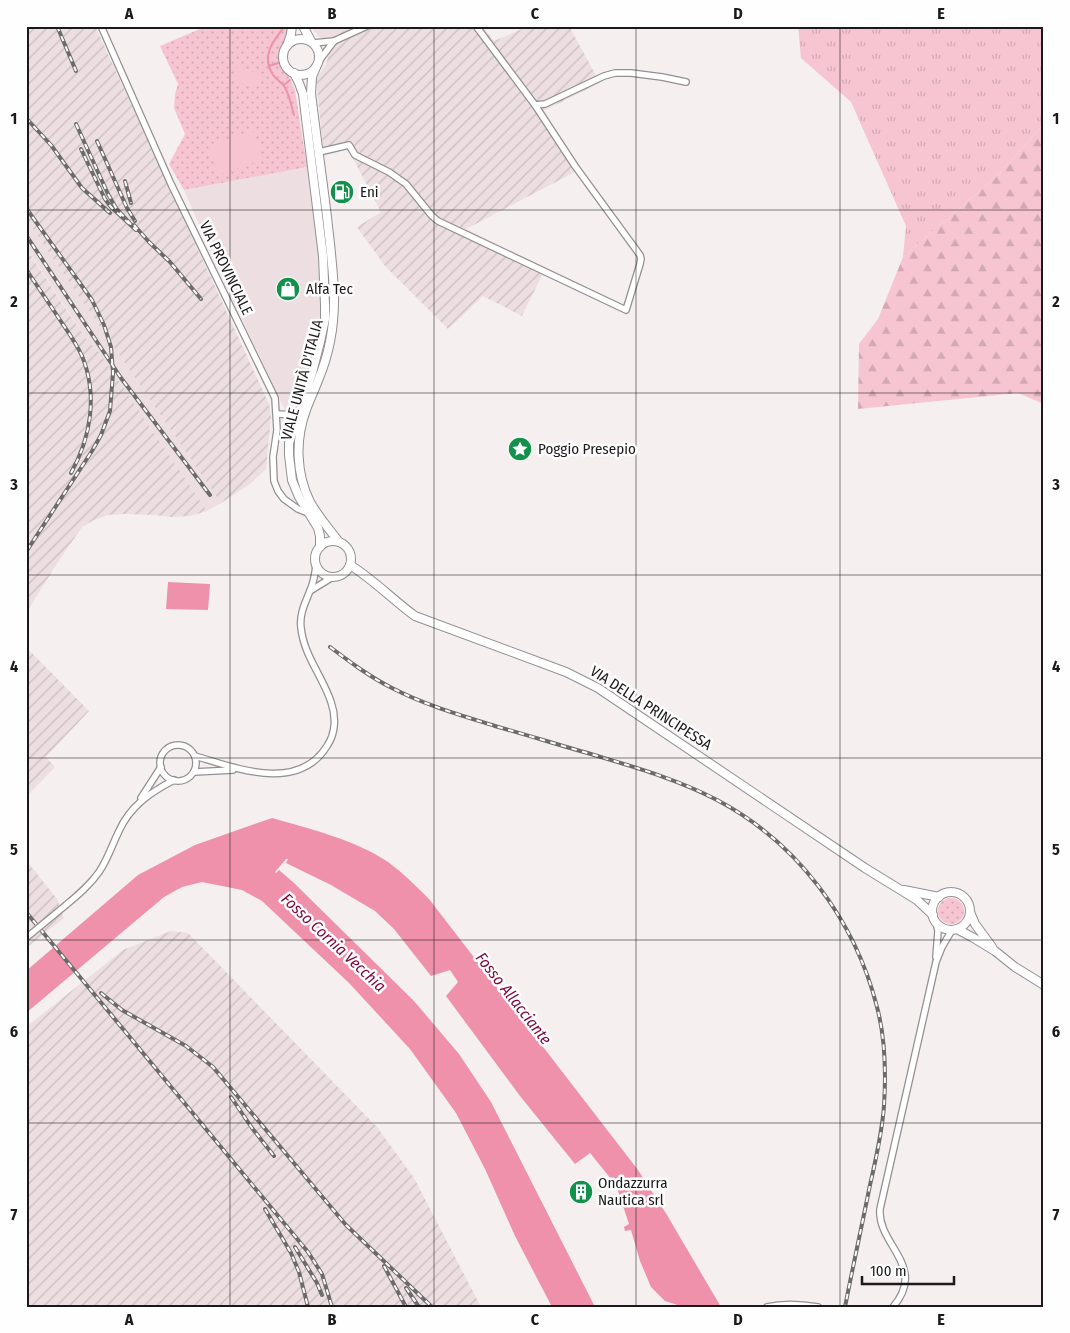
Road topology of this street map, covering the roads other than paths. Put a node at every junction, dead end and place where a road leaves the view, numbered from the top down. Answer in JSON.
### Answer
{"nodes":[{"id":1,"x":101,"y":26,"type":"edge"},
{"id":2,"x":292,"y":26,"type":"edge"},
{"id":3,"x":303,"y":26,"type":"edge"},
{"id":4,"x":367,"y":26,"type":"edge"},
{"id":5,"x":476,"y":26,"type":"edge"},
{"id":6,"x":334,"y":40,"type":"junction"},
{"id":7,"x":312,"y":42,"type":"junction"},
{"id":8,"x":286,"y":48,"type":"junction"},
{"id":9,"x":318,"y":64,"type":"junction"},
{"id":10,"x":294,"y":73,"type":"junction"},
{"id":11,"x":686,"y":82,"type":"dead end"},
{"id":12,"x":535,"y":105,"type":"junction"},
{"id":13,"x":319,"y":152,"type":"junction"},
{"id":14,"x":277,"y":414,"type":"junction"},
{"id":15,"x":298,"y":415,"type":"junction"},
{"id":16,"x":310,"y":514,"type":"junction"},
{"id":17,"x":339,"y":542,"type":"junction"},
{"id":18,"x":320,"y":547,"type":"junction"},
{"id":19,"x":350,"y":565,"type":"junction"},
{"id":20,"x":316,"y":566,"type":"junction"},
{"id":21,"x":331,"y":578,"type":"junction"},
{"id":22,"x":310,"y":591,"type":"junction"},
{"id":23,"x":195,"y":756,"type":"junction"},
{"id":24,"x":161,"y":767,"type":"junction"},
{"id":25,"x":241,"y":770,"type":"junction"},
{"id":26,"x":194,"y":772,"type":"junction"},
{"id":27,"x":174,"y":780,"type":"junction"},
{"id":28,"x":139,"y":802,"type":"junction"},
{"id":29,"x":898,"y":888,"type":"junction"},
{"id":30,"x":939,"y":897,"type":"junction"},
{"id":31,"x":970,"y":912,"type":"junction"},
{"id":32,"x":934,"y":918,"type":"junction"},
{"id":33,"x":955,"y":930,"type":"junction"},
{"id":34,"x":26,"y":938,"type":"edge"},
{"id":35,"x":995,"y":951,"type":"junction"},
{"id":36,"x":936,"y":962,"type":"junction"},
{"id":37,"x":1044,"y":985,"type":"edge"},
{"id":38,"x":766,"y":1307,"type":"edge"},
{"id":39,"x":818,"y":1307,"type":"edge"},
{"id":40,"x":893,"y":1307,"type":"edge"}],
"edges":[{"from":1,"to":14,"type":"street","name":"VIA PROVINCIALE"},
{"from":2,"to":8,"type":"main road","name":"VIALE UNITÀ D'ITALIA"},
{"from":3,"to":7,"type":"main road","name":"VIALE UNITÀ D'ITALIA"},
{"from":4,"to":6,"type":"street"},
{"from":5,"to":12,"type":"street"},
{"from":6,"to":7,"type":"street"},
{"from":6,"to":9,"type":"street"},
{"from":7,"to":8,"type":"main road"},
{"from":7,"to":9,"type":"main road","name":"VIALE UNITÀ D'ITALIA"},
{"from":8,"to":10,"type":"main road","name":"VIALE UNITÀ D'ITALIA"},
{"from":9,"to":10,"type":"main road"},
{"from":9,"to":13,"type":"main road","name":"VIALE UNITÀ D'ITALIA"},
{"from":10,"to":15,"type":"main road","name":"VIALE UNITÀ D'ITALIA"},
{"from":11,"to":12,"type":"street"},
{"from":12,"to":13,"type":"street"},
{"from":13,"to":17,"type":"main road","name":"VIALE UNITÀ D'ITALIA"},
{"from":14,"to":15,"type":"street"},
{"from":14,"to":16,"type":"street","name":"VIA PROVINCIALE"},
{"from":15,"to":16,"type":"main road","name":"VIALE UNITÀ D'ITALIA"},
{"from":16,"to":18,"type":"main road","name":"VIALE UNITÀ D'ITALIA"},
{"from":17,"to":18,"type":"main road"},
{"from":17,"to":19,"type":"main road"},
{"from":18,"to":20,"type":"main road"},
{"from":19,"to":21,"type":"main road"},
{"from":19,"to":29,"type":"main road","name":"VIA DELLA PRINCIPESSA"},
{"from":20,"to":21,"type":"main road"},
{"from":20,"to":22,"type":"street"},
{"from":21,"to":22,"type":"street"},
{"from":22,"to":25,"type":"street"},
{"from":23,"to":24,"type":"street"},
{"from":23,"to":25,"type":"street"},
{"from":23,"to":26,"type":"street"},
{"from":24,"to":27,"type":"street"},
{"from":24,"to":28,"type":"street"},
{"from":25,"to":26,"type":"street"},
{"from":26,"to":27,"type":"street"},
{"from":27,"to":28,"type":"street"},
{"from":28,"to":34,"type":"street","bridge":true},
{"from":29,"to":30,"type":"main road","name":"VIA DELLA PRINCIPESSA"},
{"from":29,"to":32,"type":"main road","name":"VIA DELLA PRINCIPESSA"},
{"from":30,"to":31,"type":"main road","name":"VIA DELLA PRINCIPESSA"},
{"from":30,"to":32,"type":"main road"},
{"from":31,"to":33,"type":"main road"},
{"from":31,"to":35,"type":"main road","name":"VIA DELLA PRINCIPESSA"},
{"from":32,"to":33,"type":"main road","name":"VIA DELLA PRINCIPESSA"},
{"from":32,"to":36,"type":"street"},
{"from":33,"to":35,"type":"main road","name":"VIA DELLA PRINCIPESSA"},
{"from":33,"to":36,"type":"street"},
{"from":35,"to":37,"type":"main road","name":"VIA DELLA PRINCIPESSA"},
{"from":36,"to":40,"type":"street"},
{"from":38,"to":39,"type":"street"}]}
